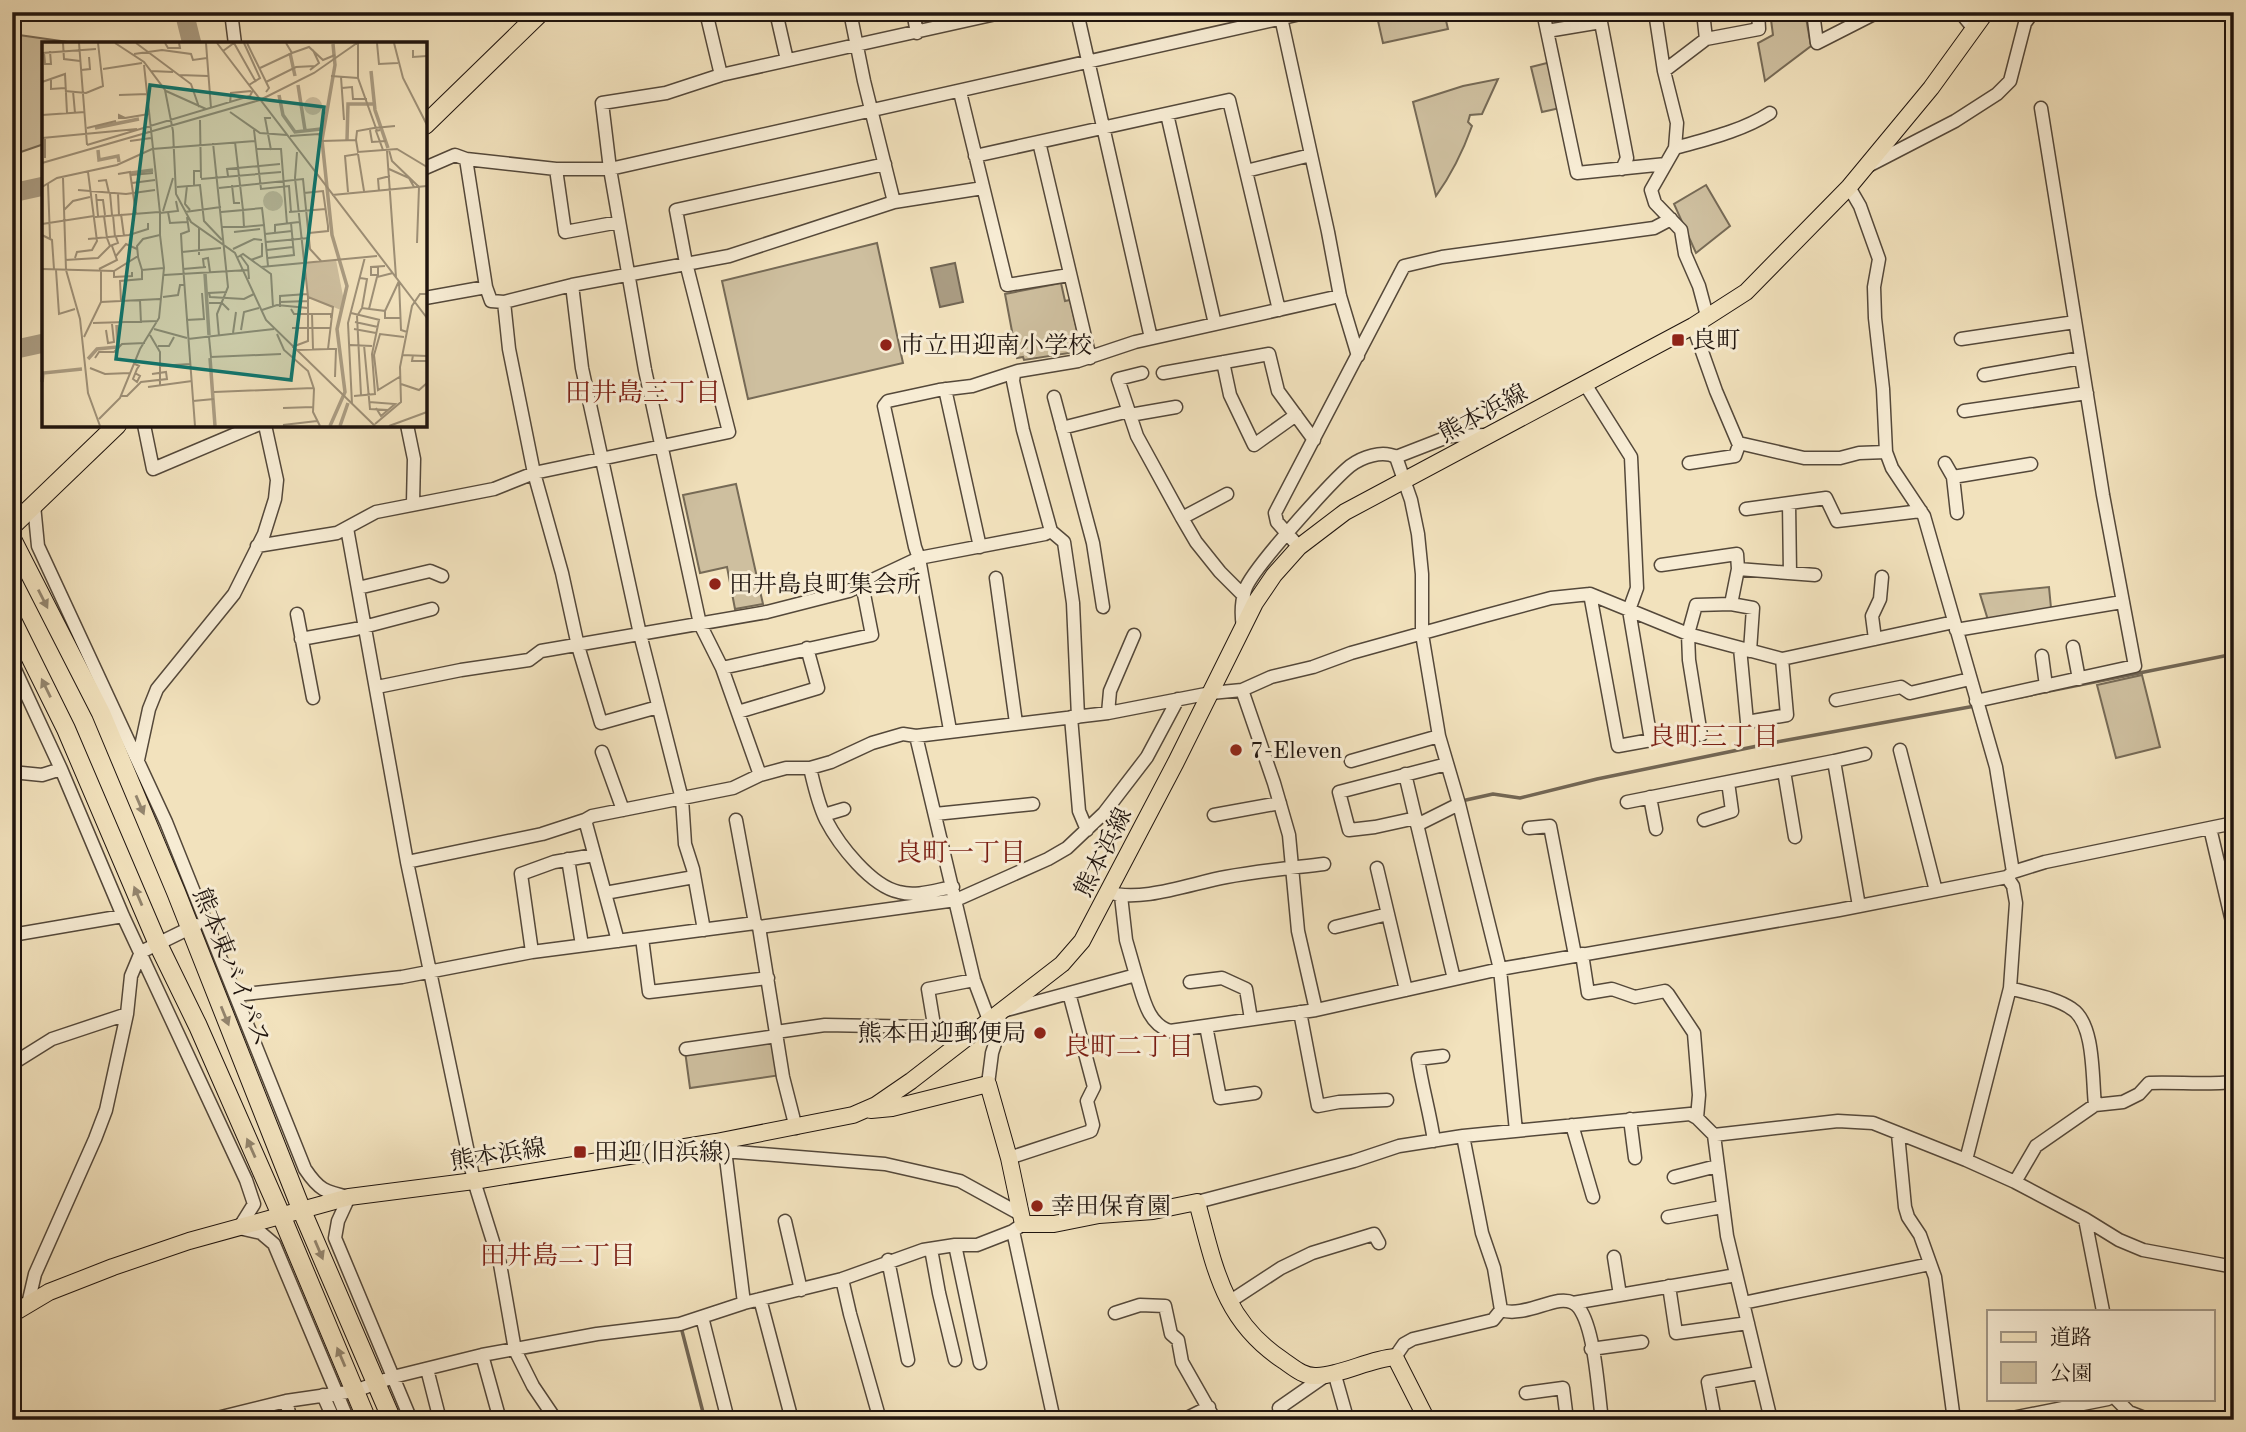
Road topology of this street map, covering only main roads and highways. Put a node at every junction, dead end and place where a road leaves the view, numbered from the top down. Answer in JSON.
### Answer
{"nodes":[{"id":1,"x":541,"y":12,"type":"edge"},
{"id":2,"x":1986,"y":12,"type":"edge"},
{"id":3,"x":427,"y":123,"type":"edge"},
{"id":4,"x":115,"y":427,"type":"edge"},
{"id":5,"x":12,"y":526,"type":"edge"},
{"id":6,"x":12,"y":538,"type":"edge"},
{"id":7,"x":12,"y":620,"type":"edge"},
{"id":8,"x":863,"y":1110,"type":"junction"},
{"id":9,"x":302,"y":1211,"type":"junction"},
{"id":10,"x":281,"y":1215,"type":"junction"},
{"id":11,"x":12,"y":1314,"type":"edge"},
{"id":12,"x":367,"y":1420,"type":"edge"},
{"id":13,"x":392,"y":1420,"type":"edge"},
{"id":14,"x":1427,"y":1420,"type":"edge"}],
"edges":[{"from":1,"to":3,"type":"highway"},
{"from":2,"to":8,"type":"main road","name":"熊本浜線"},
{"from":4,"to":5,"type":"highway"},
{"from":6,"to":9,"type":"highway","name":"熊本東バイパス","one_way":true},
{"from":10,"to":7,"type":"highway","one_way":true},
{"from":8,"to":9,"type":"main road","name":"熊本浜線"},
{"from":8,"to":14,"type":"main road"},
{"from":9,"to":10,"type":"main road","name":"熊本浜線"},
{"from":9,"to":13,"type":"highway","name":"熊本東バイパス","one_way":true},
{"from":10,"to":11,"type":"main road","name":"熊本浜線"},
{"from":12,"to":10,"type":"highway","one_way":true}]}
